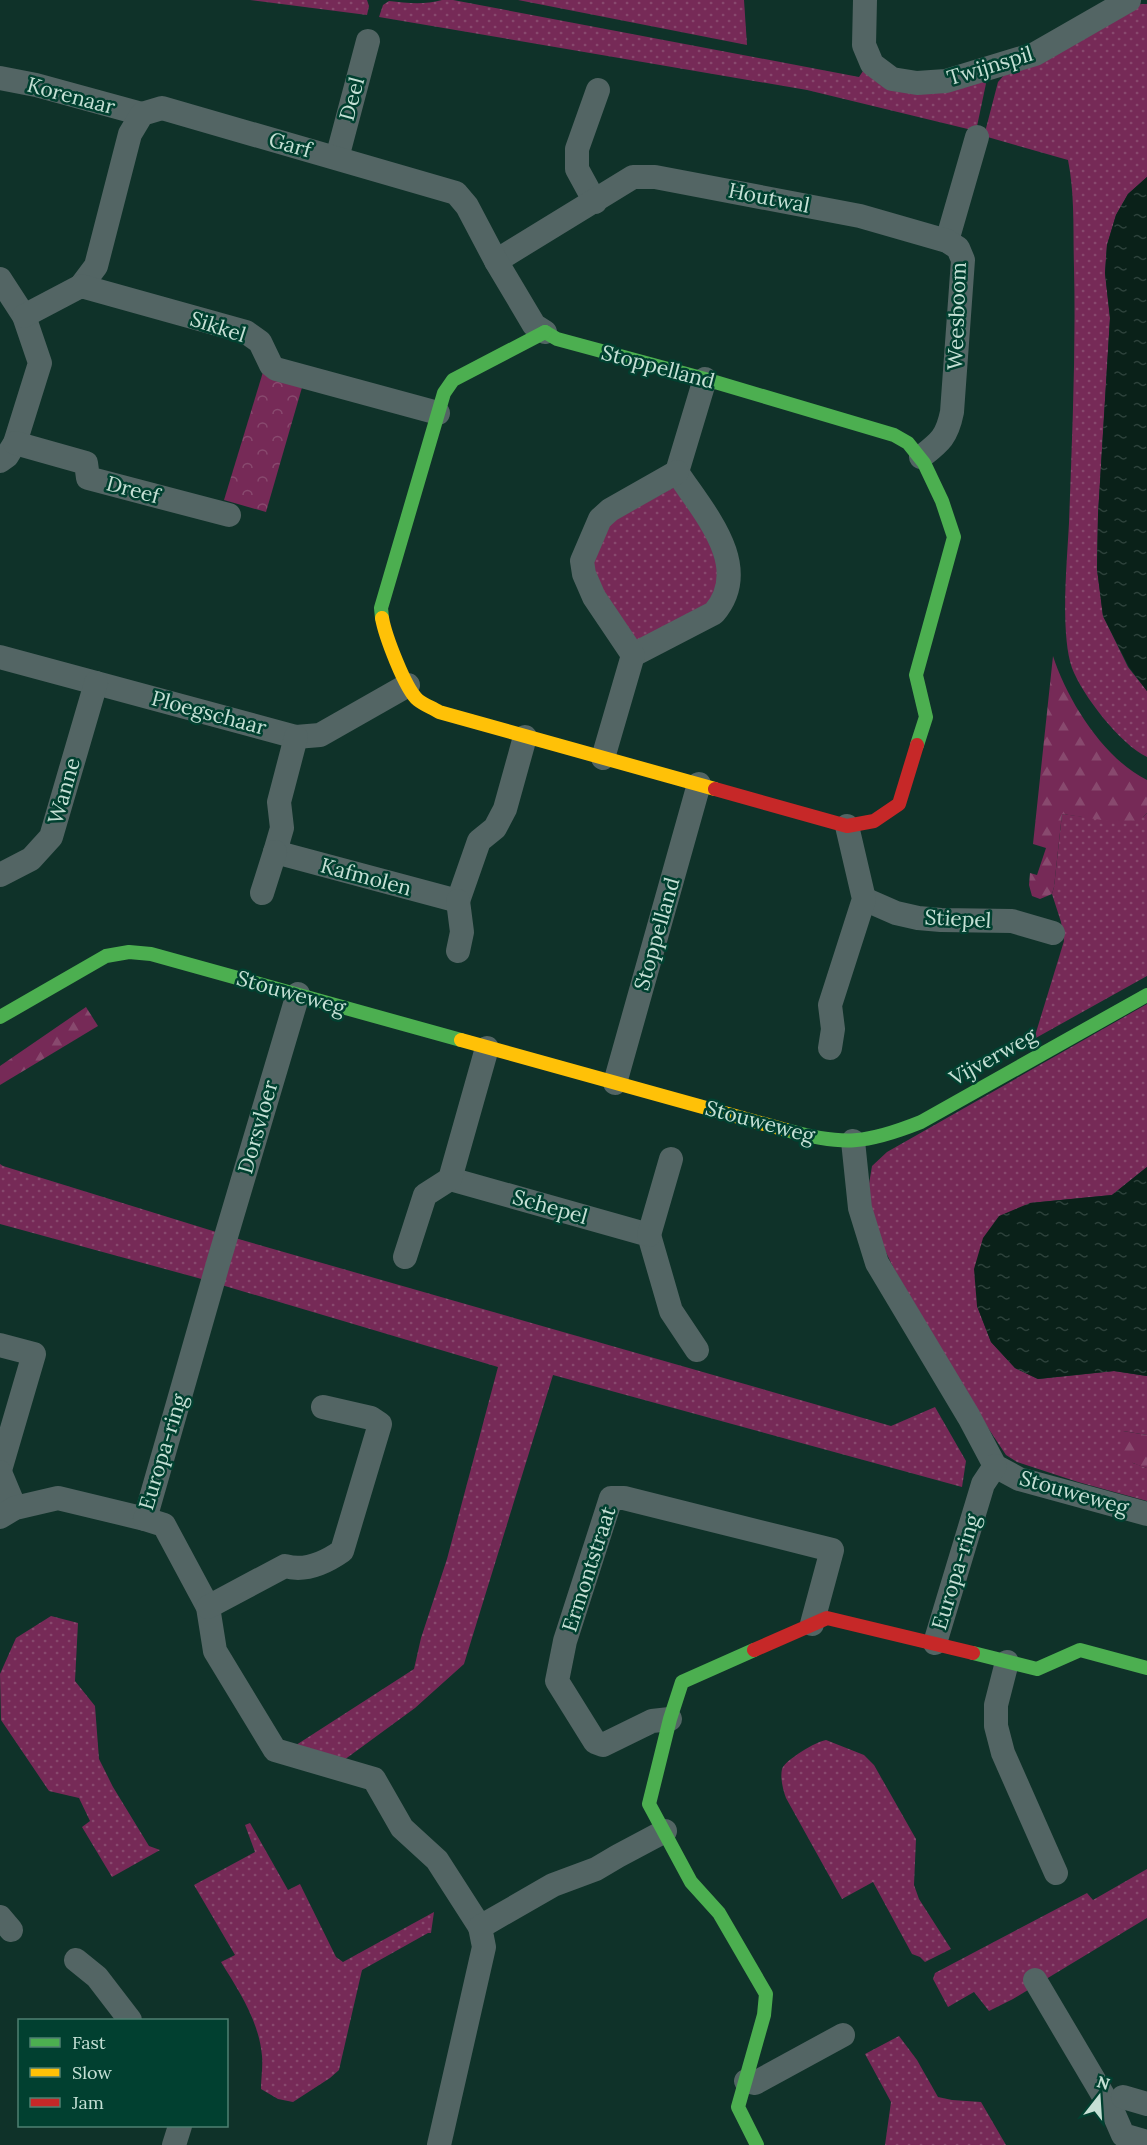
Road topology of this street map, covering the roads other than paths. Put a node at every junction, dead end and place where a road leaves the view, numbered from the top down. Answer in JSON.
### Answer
{"nodes":[{"id":1,"x":865,"y":0,"type":"edge"},
{"id":2,"x":1129,"y":0,"type":"edge"},
{"id":3,"x":368,"y":40,"type":"dead end"},
{"id":4,"x":0,"y":78,"type":"edge"},
{"id":5,"x":598,"y":90,"type":"dead end"},
{"id":6,"x":141,"y":114,"type":"junction"},
{"id":7,"x":977,"y":137,"type":"dead end"},
{"id":8,"x":337,"y":158,"type":"junction"},
{"id":9,"x":595,"y":202,"type":"junction"},
{"id":10,"x":947,"y":241,"type":"junction"},
{"id":11,"x":496,"y":261,"type":"junction"},
{"id":12,"x":0,"y":279,"type":"edge"},
{"id":13,"x":81,"y":286,"type":"junction"},
{"id":14,"x":24,"y":316,"type":"junction"},
{"id":15,"x":544,"y":332,"type":"junction"},
{"id":16,"x":705,"y":379,"type":"junction"},
{"id":17,"x":438,"y":413,"type":"junction"},
{"id":18,"x":15,"y":443,"type":"junction"},
{"id":19,"x":921,"y":457,"type":"junction"},
{"id":20,"x":0,"y":461,"type":"edge"},
{"id":21,"x":677,"y":472,"type":"junction"},
{"id":22,"x":229,"y":515,"type":"dead end"},
{"id":23,"x":633,"y":655,"type":"junction"},
{"id":24,"x":0,"y":657,"type":"edge"},
{"id":25,"x":96,"y":683,"type":"junction"},
{"id":26,"x":408,"y":685,"type":"junction"},
{"id":27,"x":296,"y":737,"type":"junction"},
{"id":28,"x":525,"y":737,"type":"junction"},
{"id":29,"x":603,"y":758,"type":"junction"},
{"id":30,"x":699,"y":784,"type":"junction"},
{"id":31,"x":847,"y":826,"type":"junction"},
{"id":32,"x":275,"y":852,"type":"junction"},
{"id":33,"x":0,"y":875,"type":"edge"},
{"id":34,"x":262,"y":893,"type":"dead end"},
{"id":35,"x":864,"y":899,"type":"junction"},
{"id":36,"x":458,"y":901,"type":"junction"},
{"id":37,"x":1053,"y":933,"type":"dead end"},
{"id":38,"x":458,"y":951,"type":"dead end"},
{"id":39,"x":298,"y":994,"type":"junction"},
{"id":40,"x":1147,"y":995,"type":"edge"},
{"id":41,"x":0,"y":1017,"type":"edge"},
{"id":42,"x":487,"y":1048,"type":"junction"},
{"id":43,"x":830,"y":1048,"type":"dead end"},
{"id":44,"x":615,"y":1083,"type":"junction"},
{"id":45,"x":854,"y":1141,"type":"junction"},
{"id":46,"x":671,"y":1160,"type":"dead end"},
{"id":47,"x":450,"y":1179,"type":"junction"},
{"id":48,"x":649,"y":1235,"type":"junction"},
{"id":49,"x":405,"y":1257,"type":"dead end"},
{"id":50,"x":219,"y":1260,"type":"joint"},
{"id":51,"x":0,"y":1345,"type":"edge"},
{"id":52,"x":697,"y":1350,"type":"dead end"},
{"id":53,"x":323,"y":1407,"type":"dead end"},
{"id":54,"x":995,"y":1466,"type":"junction"},
{"id":55,"x":0,"y":1471,"type":"edge"},
{"id":56,"x":7,"y":1513,"type":"edge"},
{"id":57,"x":1147,"y":1514,"type":"edge"},
{"id":58,"x":145,"y":1519,"type":"junction"},
{"id":59,"x":208,"y":1607,"type":"junction"},
{"id":60,"x":812,"y":1624,"type":"junction"},
{"id":61,"x":934,"y":1643,"type":"junction"},
{"id":62,"x":1007,"y":1662,"type":"junction"},
{"id":63,"x":1147,"y":1668,"type":"edge"},
{"id":64,"x":669,"y":1719,"type":"junction"},
{"id":65,"x":665,"y":1831,"type":"junction"},
{"id":66,"x":1056,"y":1873,"type":"dead end"},
{"id":67,"x":480,"y":1927,"type":"junction"},
{"id":68,"x":76,"y":1960,"type":"dead end"},
{"id":69,"x":1035,"y":1980,"type":"dead end"},
{"id":70,"x":129,"y":2019,"type":"edge"},
{"id":71,"x":843,"y":2035,"type":"dead end"},
{"id":72,"x":746,"y":2081,"type":"junction"},
{"id":73,"x":1124,"y":2097,"type":"dead end"},
{"id":74,"x":1147,"y":2104,"type":"edge"},
{"id":75,"x":180,"y":2127,"type":"edge"},
{"id":76,"x":1147,"y":2142,"type":"edge"},
{"id":77,"x":174,"y":2145,"type":"edge"},
{"id":78,"x":439,"y":2145,"type":"edge"},
{"id":79,"x":757,"y":2145,"type":"edge"}],
"edges":[{"from":1,"to":2,"type":"street","name":"Twijnspil"},
{"from":3,"to":8,"type":"street","name":"Deel"},
{"from":4,"to":6,"type":"street","name":"Korenaar"},
{"from":5,"to":9,"type":"street"},
{"from":6,"to":8,"type":"street","name":"Garf"},
{"from":6,"to":13,"type":"street"},
{"from":7,"to":10,"type":"street","name":"Weesboom"},
{"from":8,"to":11,"type":"street","name":"Garf"},
{"from":9,"to":10,"type":"street","name":"Houtwal"},
{"from":9,"to":11,"type":"street","name":"Houtwal"},
{"from":10,"to":19,"type":"street","name":"Weesboom"},
{"from":11,"to":15,"type":"street","name":"Garf"},
{"from":12,"to":14,"type":"street"},
{"from":13,"to":14,"type":"street"},
{"from":13,"to":17,"type":"street","name":"Sikkel"},
{"from":14,"to":18,"type":"street"},
{"from":15,"to":16,"type":"street","name":"Stoppelland"},
{"from":15,"to":17,"type":"street","name":"Stoppelland"},
{"from":16,"to":19,"type":"street","name":"Stoppelland"},
{"from":16,"to":21,"type":"street"},
{"from":17,"to":26,"type":"street","name":"Stoppelland"},
{"from":18,"to":20,"type":"street"},
{"from":18,"to":22,"type":"street","name":"Dreef"},
{"from":19,"to":31,"type":"street","name":"Stoppelland"},
{"from":21,"to":23,"type":"street"},
{"from":21,"to":23,"type":"street"},
{"from":23,"to":29,"type":"street"},
{"from":24,"to":25,"type":"street","name":"Ploegschaar"},
{"from":25,"to":27,"type":"street","name":"Ploegschaar"},
{"from":25,"to":33,"type":"street","name":"Wanne"},
{"from":26,"to":27,"type":"street","name":"Ploegschaar"},
{"from":26,"to":28,"type":"street","name":"Stoppelland"},
{"from":27,"to":32,"type":"street"},
{"from":28,"to":29,"type":"street","name":"Stoppelland"},
{"from":28,"to":36,"type":"street"},
{"from":29,"to":30,"type":"street","name":"Stoppelland"},
{"from":30,"to":31,"type":"street","name":"Stoppelland"},
{"from":30,"to":44,"type":"street","name":"Stoppelland"},
{"from":31,"to":35,"type":"street"},
{"from":32,"to":34,"type":"street"},
{"from":32,"to":36,"type":"street","name":"Kafmolen"},
{"from":35,"to":37,"type":"street","name":"Stiepel"},
{"from":35,"to":43,"type":"street"},
{"from":36,"to":38,"type":"street"},
{"from":39,"to":41,"type":"street","name":"Stouweweg"},
{"from":39,"to":42,"type":"street","name":"Stouweweg"},
{"from":39,"to":50,"type":"street","name":"Dorsvloer"},
{"from":40,"to":45,"type":"street","name":"Vijverweg"},
{"from":42,"to":44,"type":"street","name":"Stouweweg"},
{"from":42,"to":47,"type":"street"},
{"from":44,"to":45,"type":"street","name":"Stouweweg"},
{"from":45,"to":54,"type":"street","name":"Stouweweg"},
{"from":46,"to":48,"type":"street"},
{"from":47,"to":48,"type":"street","name":"Schepel"},
{"from":47,"to":49,"type":"street"},
{"from":48,"to":52,"type":"street"},
{"from":50,"to":58,"type":"street","name":"Europa-ring"},
{"from":51,"to":55,"type":"street","name":"Europa-ring"},
{"from":53,"to":59,"type":"street"},
{"from":54,"to":57,"type":"street","name":"Stouweweg"},
{"from":54,"to":61,"type":"street","name":"Europa-ring"},
{"from":55,"to":56,"type":"street","name":"Europa-ring"},
{"from":56,"to":58,"type":"street","name":"Europa-ring"},
{"from":58,"to":59,"type":"street"},
{"from":59,"to":67,"type":"street"},
{"from":60,"to":61,"type":"street"},
{"from":60,"to":64,"type":"street"},
{"from":60,"to":64,"type":"street","name":"Ermontstraat"},
{"from":61,"to":62,"type":"street","name":"Europa-ring"},
{"from":62,"to":63,"type":"street","name":"Europa-ring"},
{"from":62,"to":66,"type":"street"},
{"from":64,"to":65,"type":"street"},
{"from":65,"to":67,"type":"street"},
{"from":65,"to":72,"type":"street"},
{"from":67,"to":78,"type":"street"},
{"from":68,"to":70,"type":"street"},
{"from":69,"to":76,"type":"street"},
{"from":71,"to":72,"type":"street"},
{"from":72,"to":79,"type":"street"},
{"from":73,"to":74,"type":"street"},
{"from":75,"to":77,"type":"street"}]}
